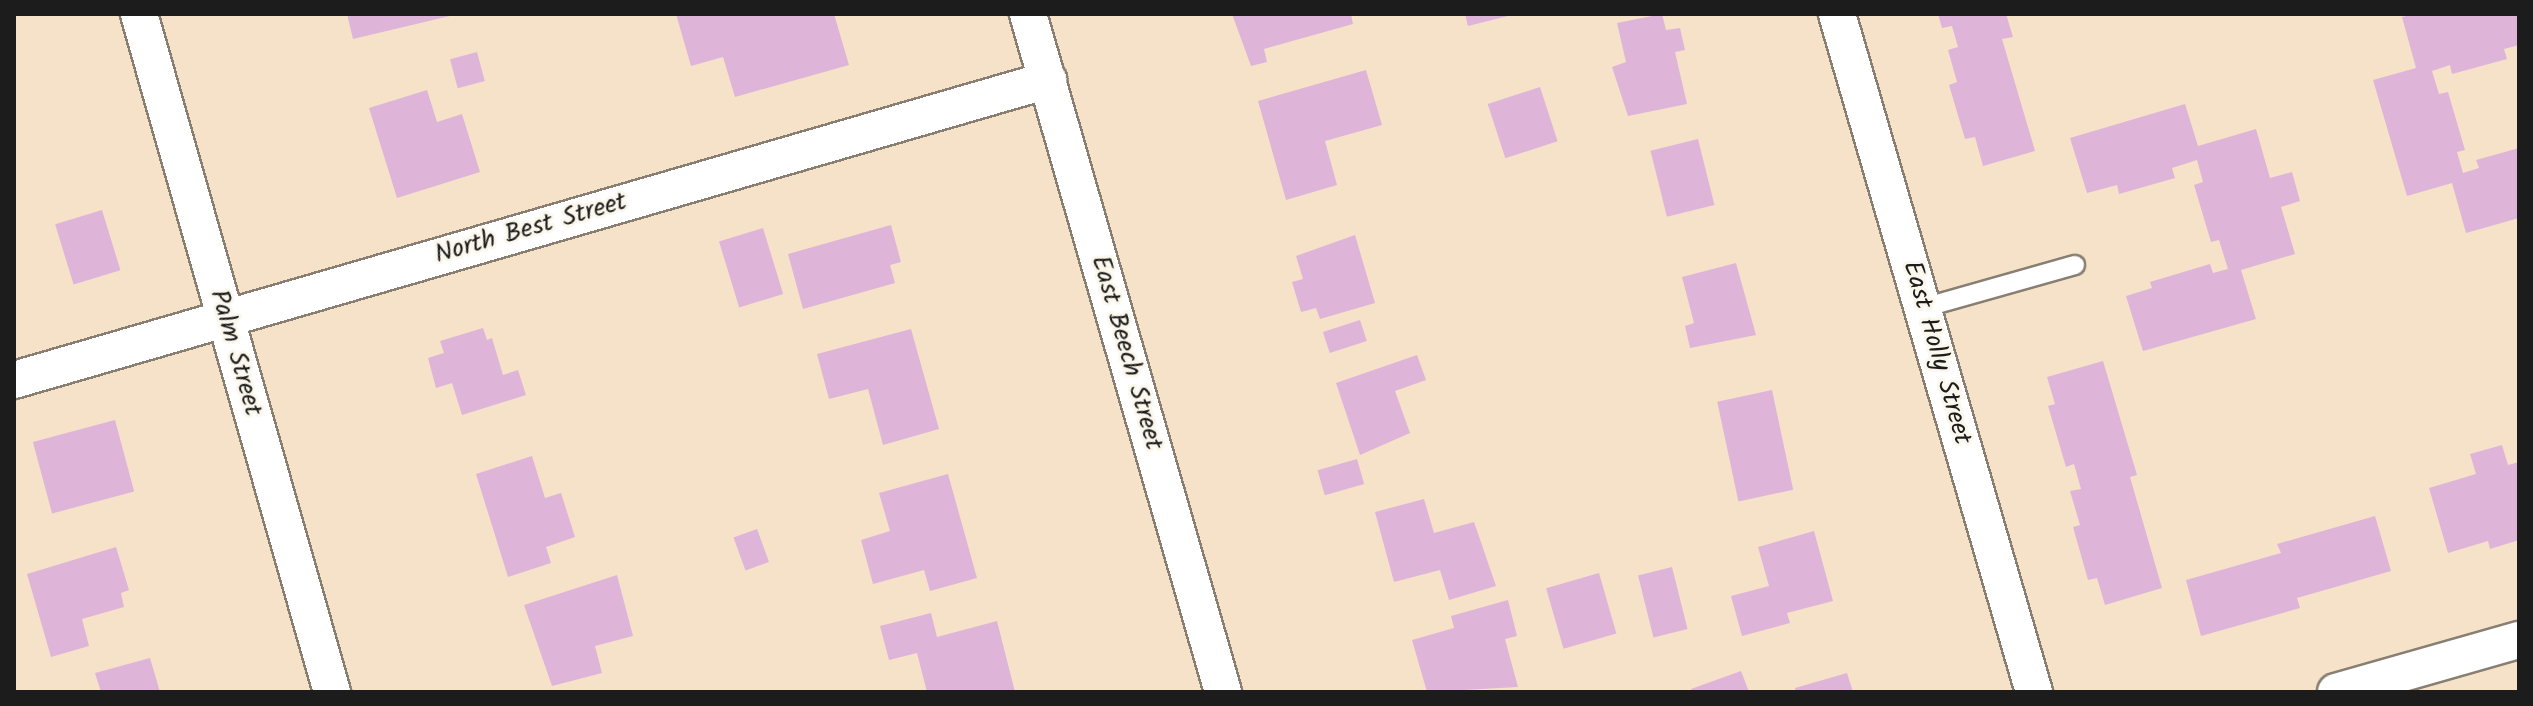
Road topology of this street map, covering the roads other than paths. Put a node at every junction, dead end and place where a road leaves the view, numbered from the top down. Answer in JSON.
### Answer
{"nodes":[{"id":1,"x":139,"y":14,"type":"edge"},
{"id":2,"x":1028,"y":14,"type":"edge"},
{"id":3,"x":1837,"y":14,"type":"edge"},
{"id":4,"x":1048,"y":80,"type":"junction"},
{"id":5,"x":2075,"y":265,"type":"dead end"},
{"id":6,"x":1923,"y":308,"type":"junction"},
{"id":7,"x":225,"y":318,"type":"junction"},
{"id":8,"x":14,"y":380,"type":"edge"},
{"id":9,"x":2519,"y":640,"type":"edge"},
{"id":10,"x":332,"y":692,"type":"edge"},
{"id":11,"x":1223,"y":692,"type":"edge"},
{"id":12,"x":2034,"y":692,"type":"edge"},
{"id":13,"x":2336,"y":692,"type":"edge"}],
"edges":[{"from":1,"to":7,"type":"street","name":"Palm Street"},
{"from":2,"to":4,"type":"street","name":"East Beech Street"},
{"from":3,"to":6,"type":"street","name":"East Holly Street"},
{"from":4,"to":7,"type":"street","name":"North Best Street"},
{"from":4,"to":11,"type":"street","name":"East Beech Street"},
{"from":5,"to":6,"type":"lane"},
{"from":6,"to":12,"type":"street","name":"East Holly Street"},
{"from":7,"to":8,"type":"street","name":"North Best Street"},
{"from":7,"to":10,"type":"street","name":"Palm Street"},
{"from":9,"to":13,"type":"street"}]}
